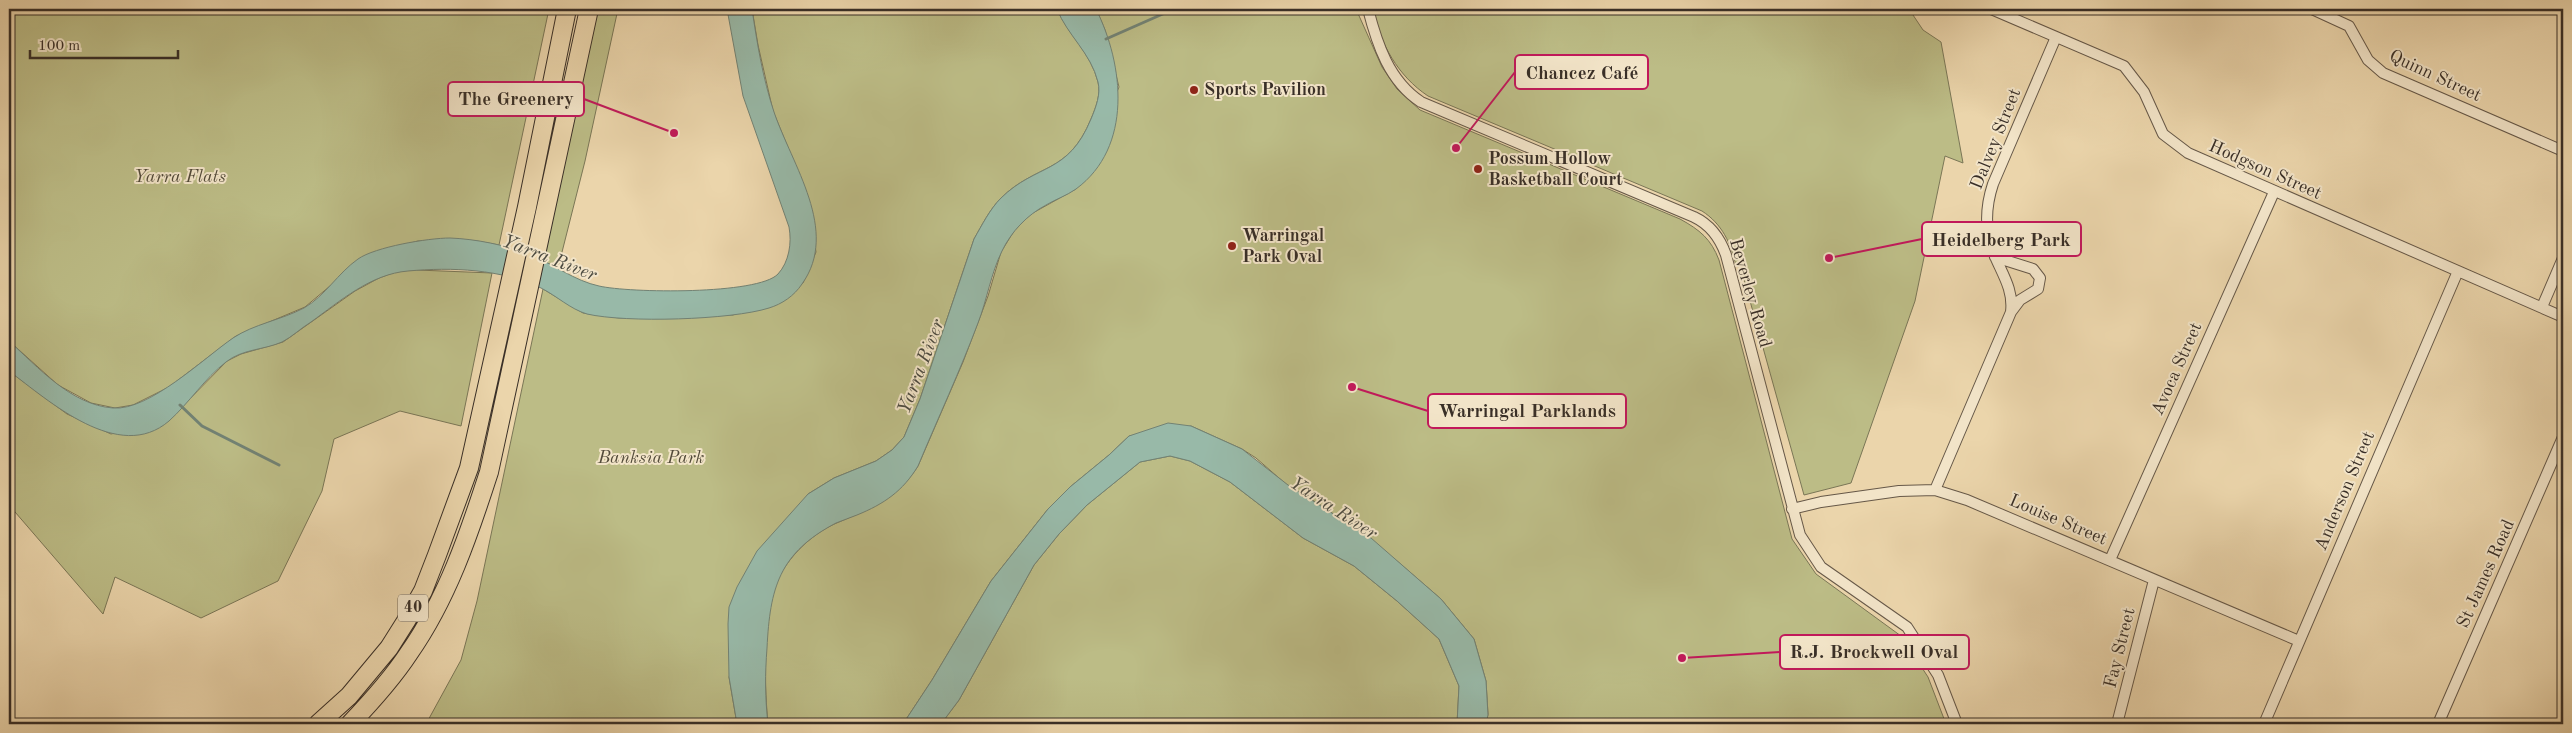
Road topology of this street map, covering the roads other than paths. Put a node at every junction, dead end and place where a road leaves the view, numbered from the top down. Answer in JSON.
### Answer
{"nodes":[{"id":1,"x":567,"y":9,"type":"edge"},
{"id":2,"x":589,"y":9,"type":"edge"},
{"id":3,"x":1368,"y":9,"type":"edge"},
{"id":4,"x":1991,"y":9,"type":"edge"},
{"id":5,"x":2312,"y":9,"type":"edge"},
{"id":6,"x":2056,"y":37,"type":"junction"},
{"id":7,"x":2563,"y":151,"type":"edge"},
{"id":8,"x":2274,"y":192,"type":"junction"},
{"id":9,"x":535,"y":209,"type":"junction"},
{"id":10,"x":1996,"y":256,"type":"junction"},
{"id":11,"x":2563,"y":258,"type":"edge"},
{"id":12,"x":2458,"y":271,"type":"junction"},
{"id":13,"x":2542,"y":307,"type":"junction"},
{"id":14,"x":2010,"y":314,"type":"junction"},
{"id":15,"x":2563,"y":317,"type":"edge"},
{"id":16,"x":509,"y":330,"type":"junction"},
{"id":17,"x":2563,"y":437,"type":"edge"},
{"id":18,"x":1936,"y":490,"type":"junction"},
{"id":19,"x":1792,"y":509,"type":"junction"},
{"id":20,"x":2110,"y":560,"type":"junction"},
{"id":21,"x":2154,"y":580,"type":"junction"},
{"id":22,"x":2299,"y":641,"type":"junction"},
{"id":23,"x":318,"y":724,"type":"edge"},
{"id":24,"x":350,"y":724,"type":"edge"},
{"id":25,"x":1958,"y":724,"type":"edge"},
{"id":26,"x":2117,"y":724,"type":"edge"},
{"id":27,"x":2264,"y":724,"type":"edge"},
{"id":28,"x":2438,"y":724,"type":"edge"}],
"edges":[{"from":1,"to":9,"type":"highway","number":"40"},
{"from":2,"to":9,"type":"highway","number":"40"},
{"from":3,"to":19,"type":"street","name":"Beverley Road"},
{"from":4,"to":6,"type":"street","name":"Hodgson Street"},
{"from":5,"to":7,"type":"street","name":"Quinn Street"},
{"from":6,"to":8,"type":"street","name":"Hodgson Street"},
{"from":6,"to":10,"type":"street","name":"Dalvey Street"},
{"from":8,"to":12,"type":"street","name":"Hodgson Street"},
{"from":8,"to":20,"type":"street","name":"Avoca Street"},
{"from":9,"to":16,"type":"highway","number":"40"},
{"from":10,"to":14,"type":"street","name":"Dalvey Street"},
{"from":10,"to":14,"type":"street","name":"Dalvey Street"},
{"from":11,"to":13,"type":"street"},
{"from":12,"to":13,"type":"street","name":"Hodgson Street"},
{"from":12,"to":22,"type":"street","name":"Anderson Street"},
{"from":13,"to":15,"type":"street","name":"Hodgson Street"},
{"from":14,"to":18,"type":"street","name":"Dalvey Street"},
{"from":16,"to":23,"type":"highway","number":"40"},
{"from":16,"to":24,"type":"highway","number":"40"},
{"from":17,"to":28,"type":"street","name":"St James Road"},
{"from":18,"to":19,"type":"street","name":"Louise Street"},
{"from":18,"to":20,"type":"street","name":"Louise Street"},
{"from":19,"to":25,"type":"street","name":"Beverley Road"},
{"from":20,"to":21,"type":"street","name":"Louise Street"},
{"from":21,"to":22,"type":"street","name":"Louise Street"},
{"from":21,"to":26,"type":"street","name":"Fay Street"},
{"from":22,"to":27,"type":"street","name":"Anderson Street"}]}
